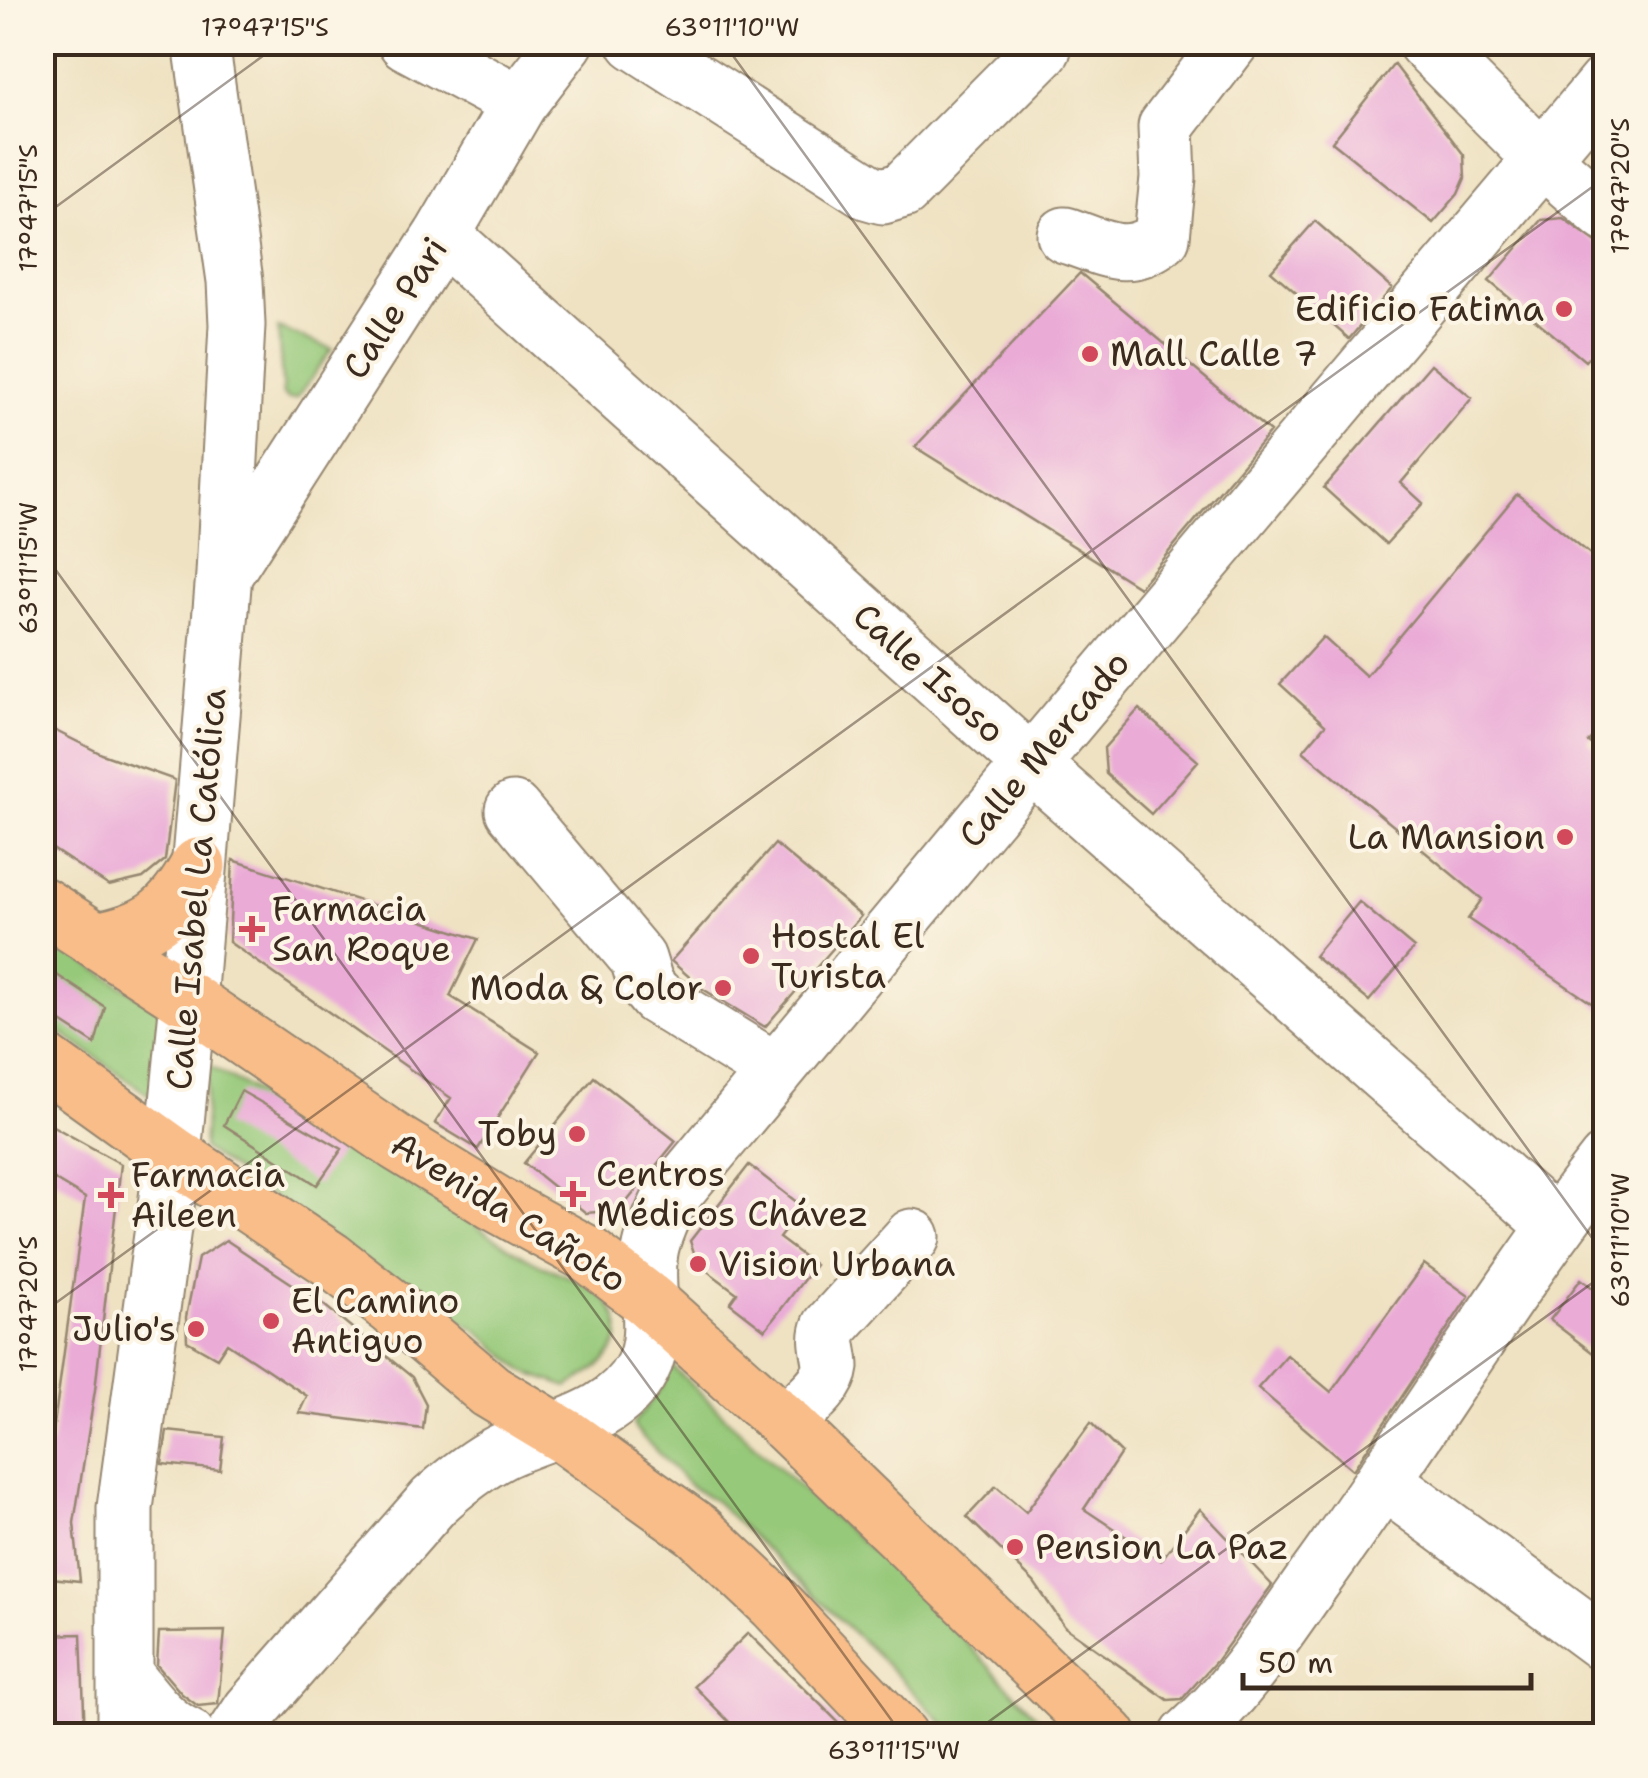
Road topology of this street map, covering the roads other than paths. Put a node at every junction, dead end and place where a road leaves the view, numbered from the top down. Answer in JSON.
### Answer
{"nodes":[{"id":1,"x":201,"y":42,"type":"edge"},
{"id":2,"x":406,"y":42,"type":"edge"},
{"id":3,"x":566,"y":42,"type":"edge"},
{"id":4,"x":635,"y":42,"type":"edge"},
{"id":5,"x":1232,"y":42,"type":"edge"},
{"id":6,"x":1426,"y":42,"type":"edge"},
{"id":7,"x":1043,"y":48,"type":"dead end"},
{"id":8,"x":1606,"y":82,"type":"edge"},
{"id":9,"x":519,"y":104,"type":"junction"},
{"id":10,"x":1542,"y":159,"type":"junction"},
{"id":11,"x":1606,"y":214,"type":"edge"},
{"id":12,"x":1065,"y":235,"type":"dead end"},
{"id":13,"x":442,"y":236,"type":"junction"},
{"id":14,"x":224,"y":574,"type":"junction"},
{"id":15,"x":1030,"y":764,"type":"junction"},
{"id":16,"x":512,"y":810,"type":"dead end"},
{"id":17,"x":198,"y":866,"type":"junction"},
{"id":18,"x":42,"y":905,"type":"edge"},
{"id":19,"x":96,"y":940,"type":"junction"},
{"id":20,"x":187,"y":998,"type":"junction"},
{"id":21,"x":42,"y":1060,"type":"edge"},
{"id":22,"x":776,"y":1071,"type":"junction"},
{"id":23,"x":173,"y":1154,"type":"junction"},
{"id":24,"x":1606,"y":1161,"type":"edge"},
{"id":25,"x":1555,"y":1225,"type":"junction"},
{"id":26,"x":912,"y":1237,"type":"dead end"},
{"id":27,"x":649,"y":1301,"type":"junction"},
{"id":28,"x":785,"y":1423,"type":"junction"},
{"id":29,"x":552,"y":1429,"type":"junction"},
{"id":30,"x":1385,"y":1482,"type":"junction"},
{"id":31,"x":1606,"y":1645,"type":"edge"},
{"id":32,"x":125,"y":1675,"type":"junction"},
{"id":33,"x":231,"y":1727,"type":"edge"},
{"id":34,"x":124,"y":1736,"type":"edge"},
{"id":35,"x":188,"y":1736,"type":"edge"},
{"id":36,"x":900,"y":1736,"type":"edge"},
{"id":37,"x":1109,"y":1736,"type":"edge"},
{"id":38,"x":1188,"y":1736,"type":"edge"}],
"edges":[{"from":1,"to":14,"type":"street","name":"Calle Isabel La Católica"},
{"from":2,"to":9,"type":"street"},
{"from":3,"to":9,"type":"street","name":"Calle Pari"},
{"from":4,"to":7,"type":"street"},
{"from":5,"to":12,"type":"street"},
{"from":6,"to":10,"type":"street"},
{"from":8,"to":10,"type":"street","name":"Calle Mercado"},
{"from":9,"to":13,"type":"street","name":"Calle Pari"},
{"from":10,"to":11,"type":"street"},
{"from":10,"to":15,"type":"street","name":"Calle Mercado"},
{"from":13,"to":14,"type":"street","name":"Calle Pari"},
{"from":13,"to":15,"type":"street","name":"Calle Isoso"},
{"from":14,"to":17,"type":"street","name":"Calle Isabel La Católica"},
{"from":15,"to":22,"type":"street","name":"Calle Mercado"},
{"from":15,"to":25,"type":"street","name":"Calle Isoso"},
{"from":16,"to":22,"type":"street"},
{"from":17,"to":19,"type":"main road"},
{"from":17,"to":20,"type":"street","name":"Calle Isabel La Católica"},
{"from":18,"to":19,"type":"main road","name":"Avenida Cañoto"},
{"from":19,"to":20,"type":"main road","name":"Avenida Cañoto"},
{"from":20,"to":23,"type":"street","name":"Calle Isabel La Católica"},
{"from":20,"to":27,"type":"main road","name":"Avenida Cañoto"},
{"from":21,"to":23,"type":"main road"},
{"from":22,"to":27,"type":"street","name":"Calle Mercado"},
{"from":23,"to":29,"type":"main road"},
{"from":23,"to":32,"type":"street","name":"Calle Isabel La Católica"},
{"from":24,"to":25,"type":"street"},
{"from":25,"to":30,"type":"street"},
{"from":26,"to":28,"type":"street"},
{"from":27,"to":28,"type":"main road","name":"Avenida Cañoto"},
{"from":27,"to":29,"type":"street","name":"Calle Mercado"},
{"from":28,"to":37,"type":"main road","name":"Avenida Cañoto"},
{"from":29,"to":33,"type":"street","name":"Calle Mercado"},
{"from":29,"to":36,"type":"main road"},
{"from":30,"to":31,"type":"street"},
{"from":30,"to":38,"type":"street"},
{"from":32,"to":34,"type":"street","name":"Calle Isabel La Católica"},
{"from":32,"to":35,"type":"street"}]}
